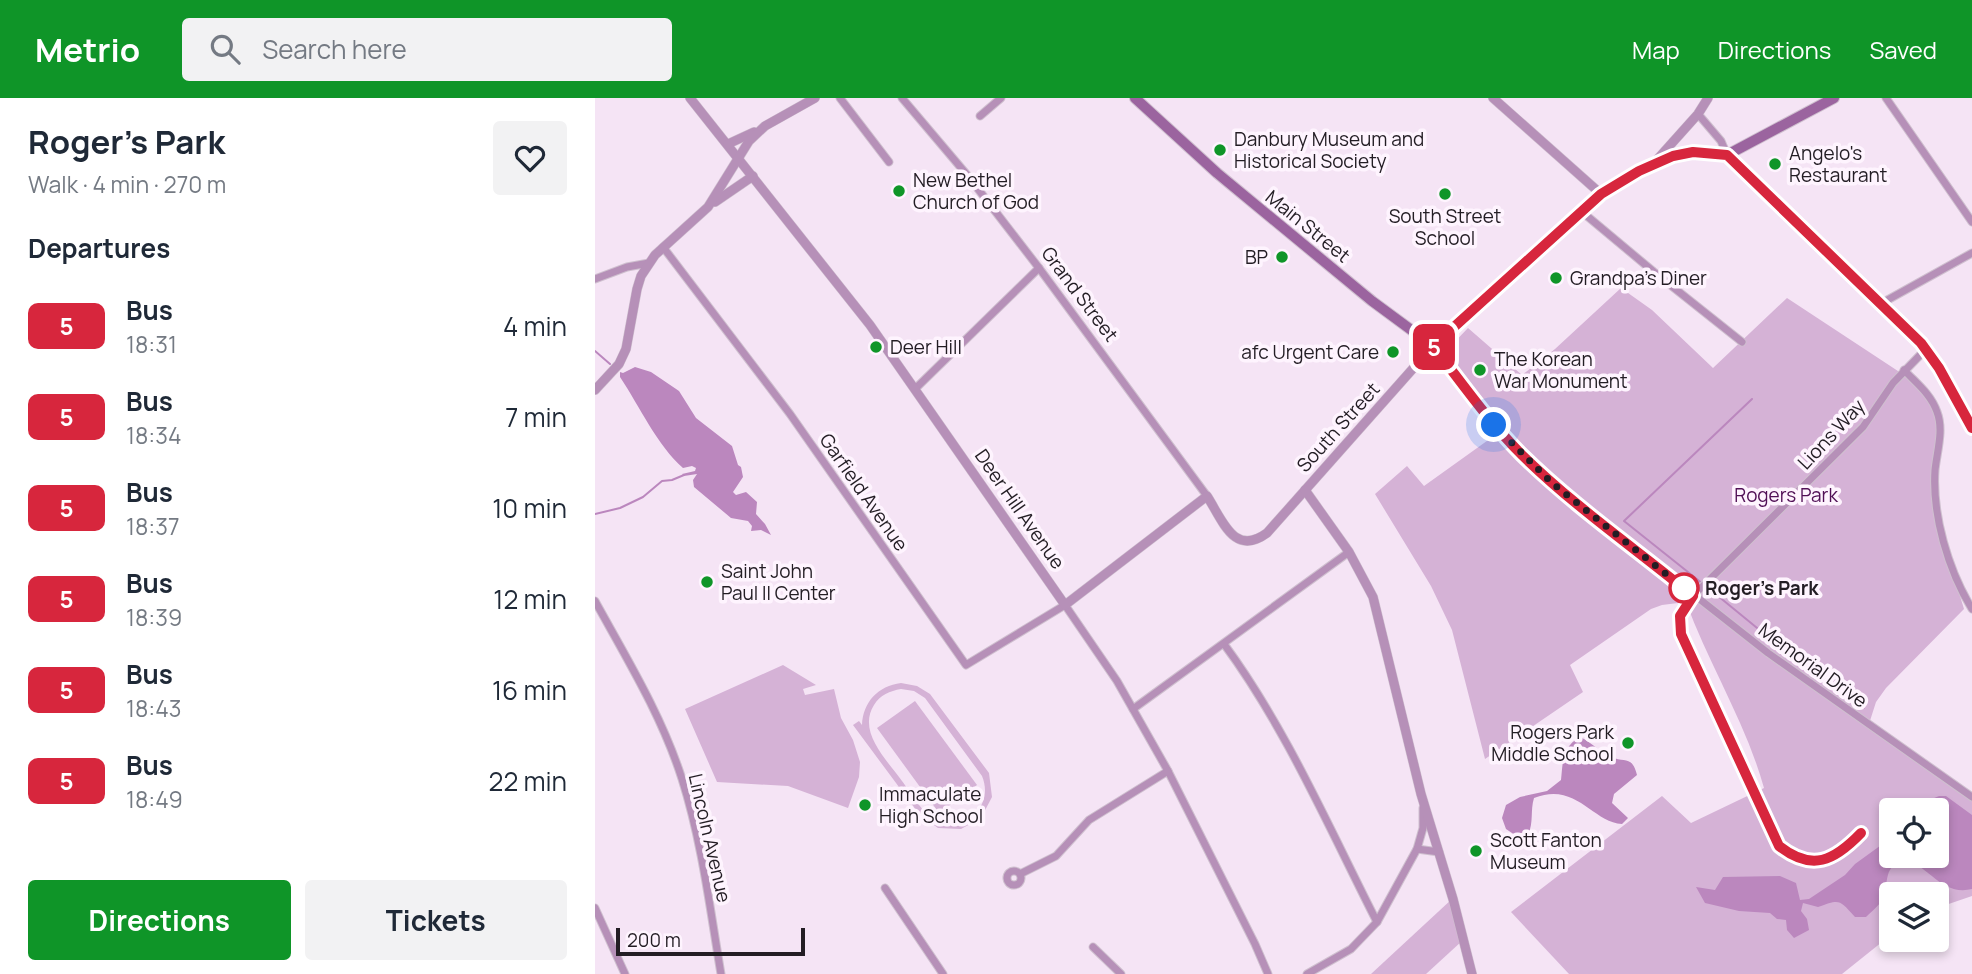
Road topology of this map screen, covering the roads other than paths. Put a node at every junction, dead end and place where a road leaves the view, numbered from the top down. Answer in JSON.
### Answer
{"nodes":[{"id":1,"x":690,"y":98,"type":"edge"},
{"id":2,"x":815,"y":98,"type":"edge"},
{"id":3,"x":840,"y":98,"type":"edge"},
{"id":4,"x":902,"y":98,"type":"edge"},
{"id":5,"x":1001,"y":98,"type":"edge"},
{"id":6,"x":1135,"y":98,"type":"edge"},
{"id":7,"x":1493,"y":98,"type":"edge"},
{"id":8,"x":1708,"y":98,"type":"edge"},
{"id":9,"x":1833,"y":98,"type":"edge"},
{"id":10,"x":1886,"y":98,"type":"edge"},
{"id":11,"x":1698,"y":114,"type":"junction"},
{"id":12,"x":980,"y":116,"type":"dead end"},
{"id":13,"x":765,"y":126,"type":"junction"},
{"id":14,"x":728,"y":144,"type":"junction"},
{"id":15,"x":1727,"y":155,"type":"junction"},
{"id":16,"x":738,"y":159,"type":"junction"},
{"id":17,"x":889,"y":162,"type":"dead end"},
{"id":18,"x":1655,"y":163,"type":"junction"},
{"id":19,"x":753,"y":176,"type":"junction"},
{"id":20,"x":1601,"y":194,"type":"junction"},
{"id":21,"x":708,"y":207,"type":"junction"},
{"id":22,"x":1581,"y":211,"type":"junction"},
{"id":23,"x":1972,"y":222,"type":"edge"},
{"id":24,"x":663,"y":247,"type":"junction"},
{"id":25,"x":1972,"y":253,"type":"edge"},
{"id":26,"x":649,"y":263,"type":"junction"},
{"id":27,"x":1039,"y":268,"type":"junction"},
{"id":28,"x":595,"y":279,"type":"edge"},
{"id":29,"x":1882,"y":303,"type":"junction"},
{"id":30,"x":1742,"y":342,"type":"dead end"},
{"id":31,"x":1433,"y":346,"type":"junction"},
{"id":32,"x":1926,"y":349,"type":"junction"},
{"id":33,"x":1904,"y":370,"type":"junction"},
{"id":34,"x":915,"y":389,"type":"junction"},
{"id":35,"x":595,"y":390,"type":"edge"},
{"id":36,"x":1972,"y":428,"type":"edge"},
{"id":37,"x":1305,"y":490,"type":"junction"},
{"id":38,"x":1207,"y":496,"type":"junction"},
{"id":39,"x":1221,"y":518,"type":"joint"},
{"id":40,"x":1349,"y":552,"type":"junction"},
{"id":41,"x":1693,"y":596,"type":"junction"},
{"id":42,"x":595,"y":601,"type":"edge"},
{"id":43,"x":1065,"y":605,"type":"junction"},
{"id":44,"x":1972,"y":609,"type":"edge"},
{"id":45,"x":1224,"y":644,"type":"junction"},
{"id":46,"x":1133,"y":709,"type":"junction"},
{"id":47,"x":1168,"y":771,"type":"junction"},
{"id":48,"x":1421,"y":794,"type":"junction"},
{"id":49,"x":1972,"y":797,"type":"edge"},
{"id":50,"x":1417,"y":849,"type":"junction"},
{"id":51,"x":1439,"y":852,"type":"junction"},
{"id":52,"x":1020,"y":874,"type":"dead end"},
{"id":53,"x":885,"y":888,"type":"dead end"},
{"id":54,"x":595,"y":908,"type":"edge"},
{"id":55,"x":1377,"y":922,"type":"junction"},
{"id":56,"x":1093,"y":947,"type":"dead end"},
{"id":57,"x":625,"y":974,"type":"edge"},
{"id":58,"x":721,"y":974,"type":"edge"},
{"id":59,"x":943,"y":974,"type":"edge"},
{"id":60,"x":1121,"y":974,"type":"edge"},
{"id":61,"x":1268,"y":974,"type":"edge"},
{"id":62,"x":1307,"y":974,"type":"edge"},
{"id":63,"x":1472,"y":974,"type":"edge"}],
"edges":[{"from":1,"to":14,"type":"street","name":"Deer Hill Avenue"},
{"from":2,"to":13,"type":"street"},
{"from":3,"to":17,"type":"street"},
{"from":4,"to":27,"type":"street","name":"Grand Street"},
{"from":5,"to":12,"type":"street"},
{"from":6,"to":31,"type":"main road","name":"Main Street"},
{"from":7,"to":20,"type":"street"},
{"from":8,"to":11,"type":"street"},
{"from":9,"to":15,"type":"main road"},
{"from":10,"to":23,"type":"street"},
{"from":11,"to":15,"type":"street"},
{"from":11,"to":18,"type":"street"},
{"from":13,"to":14,"type":"street"},
{"from":13,"to":16,"type":"street"},
{"from":14,"to":16,"type":"street","name":"Deer Hill Avenue"},
{"from":15,"to":18,"type":"main road","name":"South Street"},
{"from":15,"to":29,"type":"street"},
{"from":16,"to":19,"type":"street","name":"Deer Hill Avenue"},
{"from":16,"to":21,"type":"street"},
{"from":18,"to":20,"type":"main road","name":"South Street"},
{"from":19,"to":21,"type":"street"},
{"from":19,"to":34,"type":"street","name":"Deer Hill Avenue"},
{"from":20,"to":22,"type":"main road","name":"South Street"},
{"from":21,"to":24,"type":"street"},
{"from":22,"to":30,"type":"street"},
{"from":22,"to":31,"type":"main road","name":"South Street"},
{"from":24,"to":26,"type":"street"},
{"from":24,"to":43,"type":"street","name":"Garfield Avenue"},
{"from":25,"to":29,"type":"street"},
{"from":26,"to":28,"type":"street"},
{"from":26,"to":35,"type":"street"},
{"from":27,"to":34,"type":"street"},
{"from":27,"to":38,"type":"street","name":"Grand Street"},
{"from":29,"to":32,"type":"street"},
{"from":31,"to":37,"type":"street","name":"South Street"},
{"from":31,"to":41,"type":"street","name":"Memorial Drive"},
{"from":32,"to":33,"type":"street","name":"Lions Way"},
{"from":32,"to":36,"type":"street"},
{"from":33,"to":41,"type":"street","name":"Lions Way"},
{"from":33,"to":44,"type":"street"},
{"from":34,"to":43,"type":"street","name":"Deer Hill Avenue"},
{"from":37,"to":39,"type":"street","name":"South Street"},
{"from":37,"to":40,"type":"street"},
{"from":38,"to":39,"type":"street","name":"Grand Street"},
{"from":38,"to":43,"type":"street"},
{"from":40,"to":45,"type":"street"},
{"from":40,"to":48,"type":"street"},
{"from":41,"to":49,"type":"street","name":"Memorial Drive"},
{"from":42,"to":58,"type":"street","name":"Lincoln Avenue"},
{"from":43,"to":46,"type":"street","name":"Deer Hill Avenue"},
{"from":45,"to":46,"type":"street"},
{"from":45,"to":55,"type":"street"},
{"from":46,"to":47,"type":"street","name":"Deer Hill Avenue"},
{"from":47,"to":52,"type":"street"},
{"from":47,"to":61,"type":"street","name":"Deer Hill Avenue"},
{"from":48,"to":50,"type":"street"},
{"from":48,"to":51,"type":"street"},
{"from":50,"to":51,"type":"street"},
{"from":50,"to":55,"type":"street"},
{"from":51,"to":63,"type":"street"},
{"from":53,"to":59,"type":"street"},
{"from":54,"to":57,"type":"street"},
{"from":55,"to":62,"type":"street"},
{"from":56,"to":60,"type":"street"}]}
